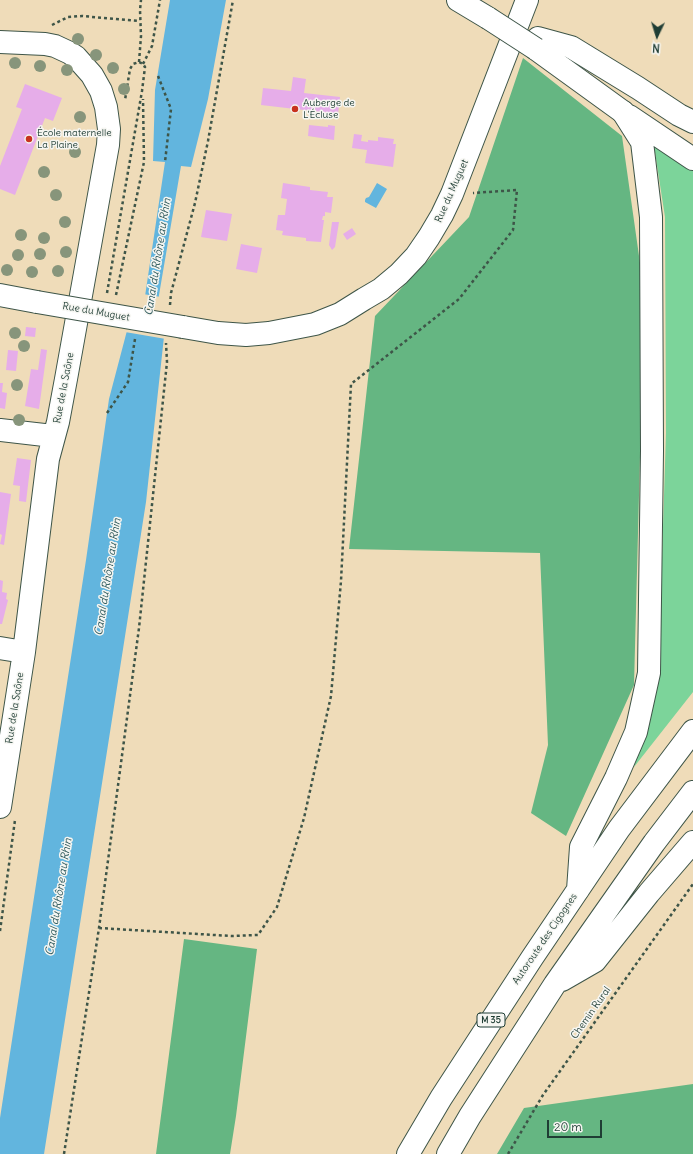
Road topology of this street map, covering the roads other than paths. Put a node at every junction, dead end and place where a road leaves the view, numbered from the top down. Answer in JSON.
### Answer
{"nodes":[{"id":1,"x":458,"y":0,"type":"edge"},
{"id":2,"x":527,"y":0,"type":"edge"},
{"id":3,"x":486,"y":9,"type":"edge"},
{"id":4,"x":0,"y":42,"type":"edge"},
{"id":5,"x":537,"y":43,"type":"junction"},
{"id":6,"x":623,"y":112,"type":"junction"},
{"id":7,"x":693,"y":122,"type":"edge"},
{"id":8,"x":693,"y":138,"type":"edge"},
{"id":9,"x":693,"y":159,"type":"edge"},
{"id":10,"x":0,"y":295,"type":"edge"},
{"id":11,"x":0,"y":430,"type":"edge"},
{"id":12,"x":54,"y":436,"type":"junction"},
{"id":13,"x":0,"y":648,"type":"edge"},
{"id":14,"x":24,"y":652,"type":"junction"},
{"id":15,"x":693,"y":732,"type":"edge"},
{"id":16,"x":693,"y":792,"type":"edge"},
{"id":17,"x":0,"y":807,"type":"edge"},
{"id":18,"x":693,"y":842,"type":"edge"},
{"id":19,"x":578,"y":890,"type":"junction"},
{"id":20,"x":555,"y":984,"type":"junction"},
{"id":21,"x":408,"y":1154,"type":"edge"},
{"id":22,"x":448,"y":1154,"type":"edge"}],
"edges":[{"from":1,"to":3,"type":"main road"},
{"from":2,"to":10,"type":"main road","name":"Rue du Muguet","bridge":true},
{"from":3,"to":5,"type":"main road","bridge":true},
{"from":4,"to":12,"type":"main road","name":"Rue de la Saône"},
{"from":5,"to":6,"type":"main road"},
{"from":5,"to":7,"type":"main road"},
{"from":5,"to":8,"type":"main road"},
{"from":6,"to":9,"type":"main road"},
{"from":6,"to":19,"type":"main road"},
{"from":11,"to":12,"type":"main road"},
{"from":12,"to":14,"type":"main road","name":"Rue de la Saône"},
{"from":13,"to":14,"type":"main road"},
{"from":14,"to":17,"type":"main road","name":"Rue de la Saône"},
{"from":15,"to":19,"type":"main road","name":"Autoroute des Cigognes","number":"M 35"},
{"from":16,"to":20,"type":"main road"},
{"from":18,"to":20,"type":"main road"},
{"from":19,"to":21,"type":"main road","name":"Autoroute des Cigognes","number":"M 35"},
{"from":20,"to":22,"type":"main road"}]}
